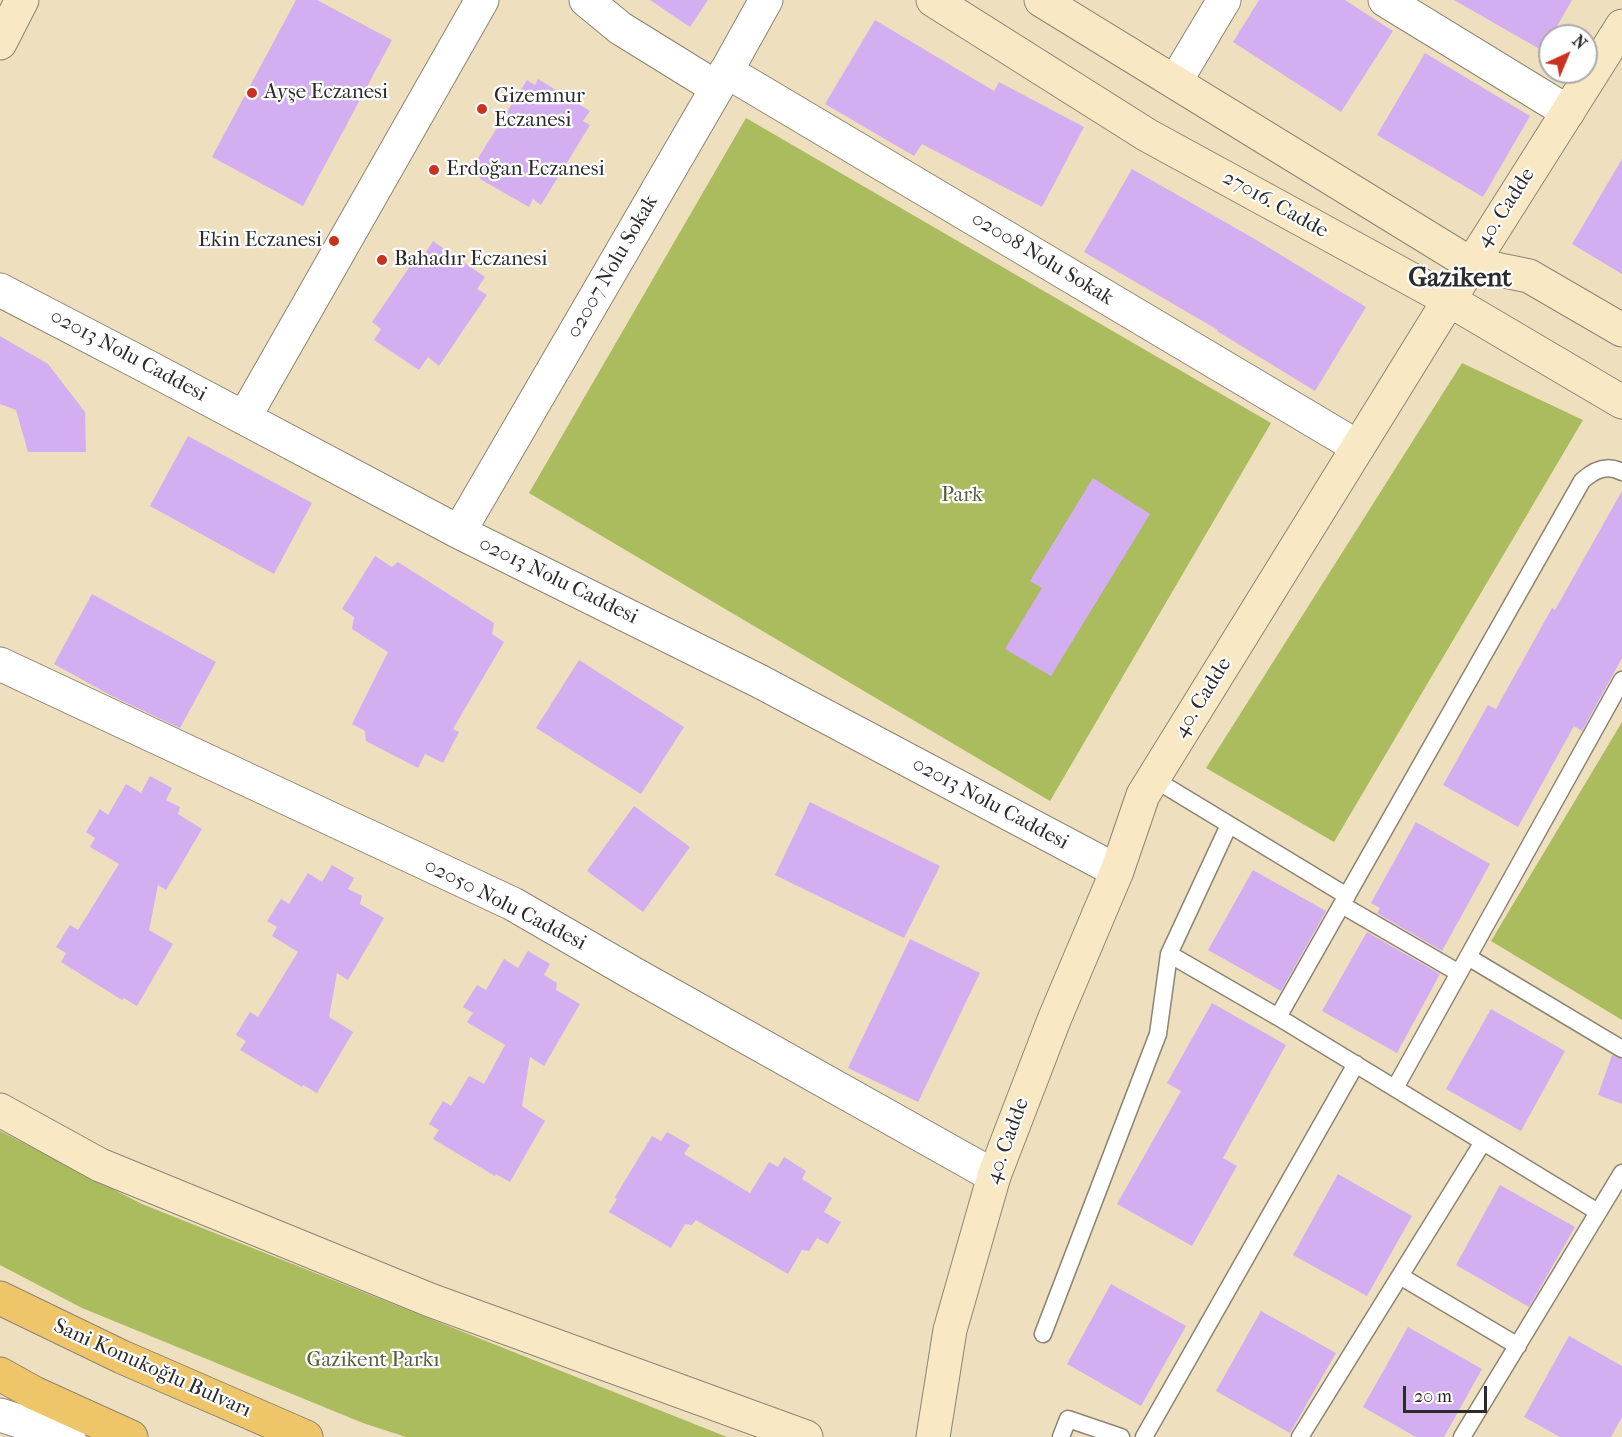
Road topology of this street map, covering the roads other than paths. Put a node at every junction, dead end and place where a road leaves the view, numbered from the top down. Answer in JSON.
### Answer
{"nodes":[{"id":1,"x":22,"y":0,"type":"edge"},
{"id":2,"x":482,"y":0,"type":"edge"},
{"id":3,"x":586,"y":0,"type":"edge"},
{"id":4,"x":766,"y":0,"type":"edge"},
{"id":5,"x":933,"y":0,"type":"edge"},
{"id":6,"x":1041,"y":0,"type":"edge"},
{"id":7,"x":1224,"y":0,"type":"edge"},
{"id":8,"x":1385,"y":0,"type":"edge"},
{"id":9,"x":1622,"y":26,"type":"edge"},
{"id":10,"x":0,"y":43,"type":"edge"},
{"id":11,"x":721,"y":80,"type":"junction"},
{"id":12,"x":1175,"y":82,"type":"junction"},
{"id":13,"x":1568,"y":111,"type":"junction"},
{"id":14,"x":1471,"y":264,"type":"junction"},
{"id":15,"x":0,"y":290,"type":"edge"},
{"id":16,"x":1449,"y":300,"type":"junction"},
{"id":17,"x":1622,"y":330,"type":"edge"},
{"id":18,"x":1622,"y":402,"type":"edge"},
{"id":19,"x":244,"y":418,"type":"junction"},
{"id":20,"x":1358,"y":447,"type":"junction"},
{"id":21,"x":1622,"y":472,"type":"edge"},
{"id":22,"x":459,"y":532,"type":"junction"},
{"id":23,"x":0,"y":664,"type":"edge"},
{"id":24,"x":1622,"y":681,"type":"edge"},
{"id":25,"x":1154,"y":778,"type":"junction"},
{"id":26,"x":1229,"y":825,"type":"junction"},
{"id":27,"x":1118,"y":871,"type":"junction"},
{"id":28,"x":1344,"y":900,"type":"junction"},
{"id":29,"x":1169,"y":954,"type":"junction"},
{"id":30,"x":1468,"y":957,"type":"junction"},
{"id":31,"x":1459,"y":973,"type":"junction"},
{"id":32,"x":1278,"y":1017,"type":"junction"},
{"id":33,"x":1622,"y":1048,"type":"edge"},
{"id":34,"x":1356,"y":1064,"type":"junction"},
{"id":35,"x":1395,"y":1088,"type":"junction"},
{"id":36,"x":0,"y":1110,"type":"edge"},
{"id":37,"x":1484,"y":1142,"type":"junction"},
{"id":38,"x":1622,"y":1173,"type":"edge"},
{"id":39,"x":994,"y":1176,"type":"junction"},
{"id":40,"x":1598,"y":1212,"type":"junction"},
{"id":41,"x":1400,"y":1276,"type":"junction"},
{"id":42,"x":0,"y":1298,"type":"edge"},
{"id":43,"x":1043,"y":1334,"type":"dead end"},
{"id":44,"x":1518,"y":1346,"type":"junction"},
{"id":45,"x":0,"y":1374,"type":"edge"},
{"id":46,"x":0,"y":1382,"type":"edge"},
{"id":47,"x":34,"y":1393,"type":"junction"},
{"id":48,"x":0,"y":1415,"type":"edge"},
{"id":49,"x":69,"y":1437,"type":"edge"},
{"id":50,"x":131,"y":1437,"type":"edge"},
{"id":51,"x":306,"y":1437,"type":"edge"},
{"id":52,"x":806,"y":1437,"type":"edge"},
{"id":53,"x":933,"y":1437,"type":"edge"},
{"id":54,"x":1061,"y":1437,"type":"edge"},
{"id":55,"x":1120,"y":1437,"type":"edge"},
{"id":56,"x":1144,"y":1437,"type":"edge"},
{"id":57,"x":1300,"y":1437,"type":"edge"},
{"id":58,"x":1462,"y":1437,"type":"edge"}],
"edges":[{"from":1,"to":10,"type":"street"},
{"from":2,"to":19,"type":"street"},
{"from":3,"to":11,"type":"street","name":"02008 Nolu Sokak"},
{"from":4,"to":11,"type":"street","name":"02007 Nolu Sokak"},
{"from":5,"to":16,"type":"street","name":"27016. Cadde"},
{"from":6,"to":12,"type":"street"},
{"from":7,"to":12,"type":"street"},
{"from":8,"to":13,"type":"street"},
{"from":9,"to":13,"type":"street","name":"40. Cadde"},
{"from":11,"to":20,"type":"street","name":"02008 Nolu Sokak"},
{"from":11,"to":22,"type":"street","name":"02007 Nolu Sokak"},
{"from":12,"to":14,"type":"street"},
{"from":13,"to":14,"type":"street","name":"40. Cadde"},
{"from":14,"to":16,"type":"street","name":"40. Cadde"},
{"from":14,"to":17,"type":"street"},
{"from":15,"to":19,"type":"street","name":"02013 Nolu Caddesi"},
{"from":16,"to":18,"type":"street","name":"27016. Cadde"},
{"from":16,"to":20,"type":"street","name":"40. Cadde"},
{"from":19,"to":22,"type":"street","name":"02013 Nolu Caddesi"},
{"from":20,"to":25,"type":"street","name":"40. Cadde"},
{"from":21,"to":28,"type":"lane"},
{"from":22,"to":27,"type":"street","name":"02013 Nolu Caddesi"},
{"from":23,"to":39,"type":"street","name":"02050 Nolu Caddesi"},
{"from":24,"to":30,"type":"lane"},
{"from":25,"to":26,"type":"lane"},
{"from":25,"to":27,"type":"street","name":"40. Cadde"},
{"from":26,"to":28,"type":"lane"},
{"from":26,"to":29,"type":"lane"},
{"from":27,"to":39,"type":"street","name":"40. Cadde"},
{"from":28,"to":31,"type":"lane"},
{"from":28,"to":32,"type":"lane"},
{"from":29,"to":32,"type":"lane"},
{"from":29,"to":43,"type":"lane"},
{"from":30,"to":31,"type":"lane"},
{"from":30,"to":33,"type":"lane"},
{"from":31,"to":35,"type":"lane"},
{"from":32,"to":34,"type":"lane"},
{"from":34,"to":35,"type":"lane"},
{"from":34,"to":56,"type":"lane"},
{"from":35,"to":37,"type":"lane"},
{"from":36,"to":52,"type":"street"},
{"from":37,"to":40,"type":"lane"},
{"from":37,"to":41,"type":"lane"},
{"from":38,"to":40,"type":"lane"},
{"from":39,"to":53,"type":"street","name":"40. Cadde"},
{"from":40,"to":44,"type":"lane"},
{"from":41,"to":44,"type":"lane"},
{"from":41,"to":57,"type":"lane"},
{"from":42,"to":51,"type":"highway","name":"Sani Konukoğlu Bulvarı"},
{"from":44,"to":58,"type":"lane"},
{"from":45,"to":47,"type":"highway"},
{"from":46,"to":47,"type":"highway"},
{"from":47,"to":50,"type":"highway"},
{"from":48,"to":49,"type":"street"},
{"from":54,"to":55,"type":"lane"}]}
